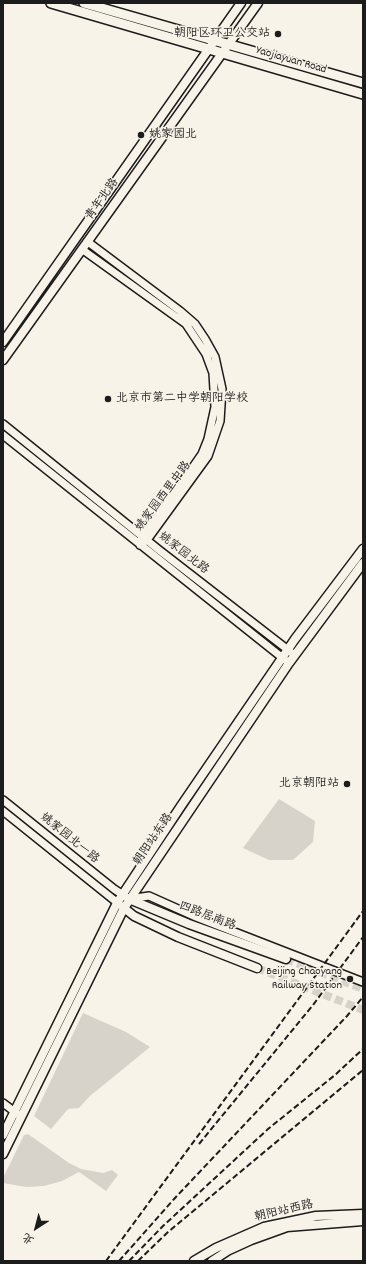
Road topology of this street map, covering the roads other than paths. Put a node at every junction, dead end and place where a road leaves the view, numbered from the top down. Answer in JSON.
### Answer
{"nodes":[{"id":1,"x":51,"y":3,"type":"edge"},
{"id":2,"x":84,"y":3,"type":"edge"},
{"id":3,"x":241,"y":3,"type":"edge"},
{"id":4,"x":258,"y":3,"type":"edge"},
{"id":5,"x":211,"y":45,"type":"junction"},
{"id":6,"x":225,"y":49,"type":"junction"},
{"id":7,"x":189,"y":76,"type":"junction"},
{"id":8,"x":363,"y":83,"type":"edge"},
{"id":9,"x":200,"y":84,"type":"junction"},
{"id":10,"x":363,"y":94,"type":"edge"},
{"id":11,"x":88,"y":242,"type":"junction"},
{"id":12,"x":83,"y":250,"type":"junction"},
{"id":13,"x":3,"y":342,"type":"edge"},
{"id":14,"x":3,"y":360,"type":"edge"},
{"id":15,"x":3,"y":424,"type":"edge"},
{"id":16,"x":3,"y":435,"type":"edge"},
{"id":17,"x":145,"y":538,"type":"junction"},
{"id":18,"x":140,"y":545,"type":"junction"},
{"id":19,"x":363,"y":549,"type":"edge"},
{"id":20,"x":363,"y":563,"type":"edge"},
{"id":21,"x":292,"y":653,"type":"junction"},
{"id":22,"x":286,"y":661,"type":"junction"},
{"id":23,"x":3,"y":800,"type":"edge"},
{"id":24,"x":3,"y":811,"type":"edge"},
{"id":25,"x":126,"y":897,"type":"junction"},
{"id":26,"x":120,"y":905,"type":"junction"},
{"id":27,"x":286,"y":959,"type":"tunnel mouth"},
{"id":28,"x":257,"y":968,"type":"tunnel mouth"},
{"id":29,"x":363,"y":982,"type":"edge"},
{"id":30,"x":3,"y":1103,"type":"edge"},
{"id":31,"x":17,"y":1114,"type":"junction"},
{"id":32,"x":3,"y":1135,"type":"edge"},
{"id":33,"x":3,"y":1154,"type":"edge"},
{"id":34,"x":363,"y":1214,"type":"edge"},
{"id":35,"x":363,"y":1221,"type":"edge"},
{"id":36,"x":194,"y":1261,"type":"edge"},
{"id":37,"x":212,"y":1261,"type":"edge"}],
"edges":[{"from":1,"to":5,"type":"main road","name":"Yaojiayuan Road"},
{"from":2,"to":5,"type":"main road","name":"Yaojiayuan Road"},
{"from":3,"to":5,"type":"main road","name":"青年北路"},
{"from":4,"to":6,"type":"main road","name":"青年北路"},
{"from":5,"to":6,"type":"main road","name":"Yaojiayuan Road"},
{"from":5,"to":7,"type":"main road","name":"青年北路"},
{"from":6,"to":8,"type":"main road","name":"Yaojiayuan Road"},
{"from":6,"to":9,"type":"main road","name":"青年北路"},
{"from":6,"to":10,"type":"main road","name":"Yaojiayuan Road"},
{"from":7,"to":9,"type":"main road"},
{"from":7,"to":13,"type":"main road","name":"青年北路"},
{"from":9,"to":11,"type":"main road","name":"青年北路"},
{"from":11,"to":12,"type":"main road","name":"青年北路"},
{"from":11,"to":17,"type":"street","name":"姚家园西里中路"},
{"from":12,"to":14,"type":"main road","name":"青年北路"},
{"from":12,"to":17,"type":"street","name":"姚家园西里中路"},
{"from":15,"to":17,"type":"street","name":"姚家园北路"},
{"from":16,"to":18,"type":"street","name":"姚家园北路"},
{"from":17,"to":18,"type":"street","name":"姚家园西里中路"},
{"from":17,"to":21,"type":"street","name":"姚家园北路"},
{"from":18,"to":22,"type":"street","name":"姚家园北路"},
{"from":19,"to":21,"type":"main road","name":"朝阳站东路"},
{"from":20,"to":21,"type":"main road","name":"朝阳站东路"},
{"from":21,"to":22,"type":"main road","name":"朝阳站东路"},
{"from":22,"to":25,"type":"main road","name":"朝阳站东路"},
{"from":23,"to":25,"type":"street","name":"姚家园北一路"},
{"from":24,"to":26,"type":"street","name":"姚家园北一路"},
{"from":25,"to":26,"type":"main road","name":"朝阳站东路"},
{"from":25,"to":27,"type":"main road","name":"四路居南路"},
{"from":25,"to":29,"type":"street"},
{"from":26,"to":28,"type":"main road"},
{"from":26,"to":31,"type":"main road","name":"朝阳站东路"},
{"from":30,"to":31,"type":"street"},
{"from":31,"to":32,"type":"main road","name":"朝阳站东路"},
{"from":31,"to":33,"type":"main road","name":"朝阳站东路"},
{"from":34,"to":36,"type":"main road","name":"朝阳站西路"},
{"from":35,"to":37,"type":"main road","name":"朝阳站西路"}]}
